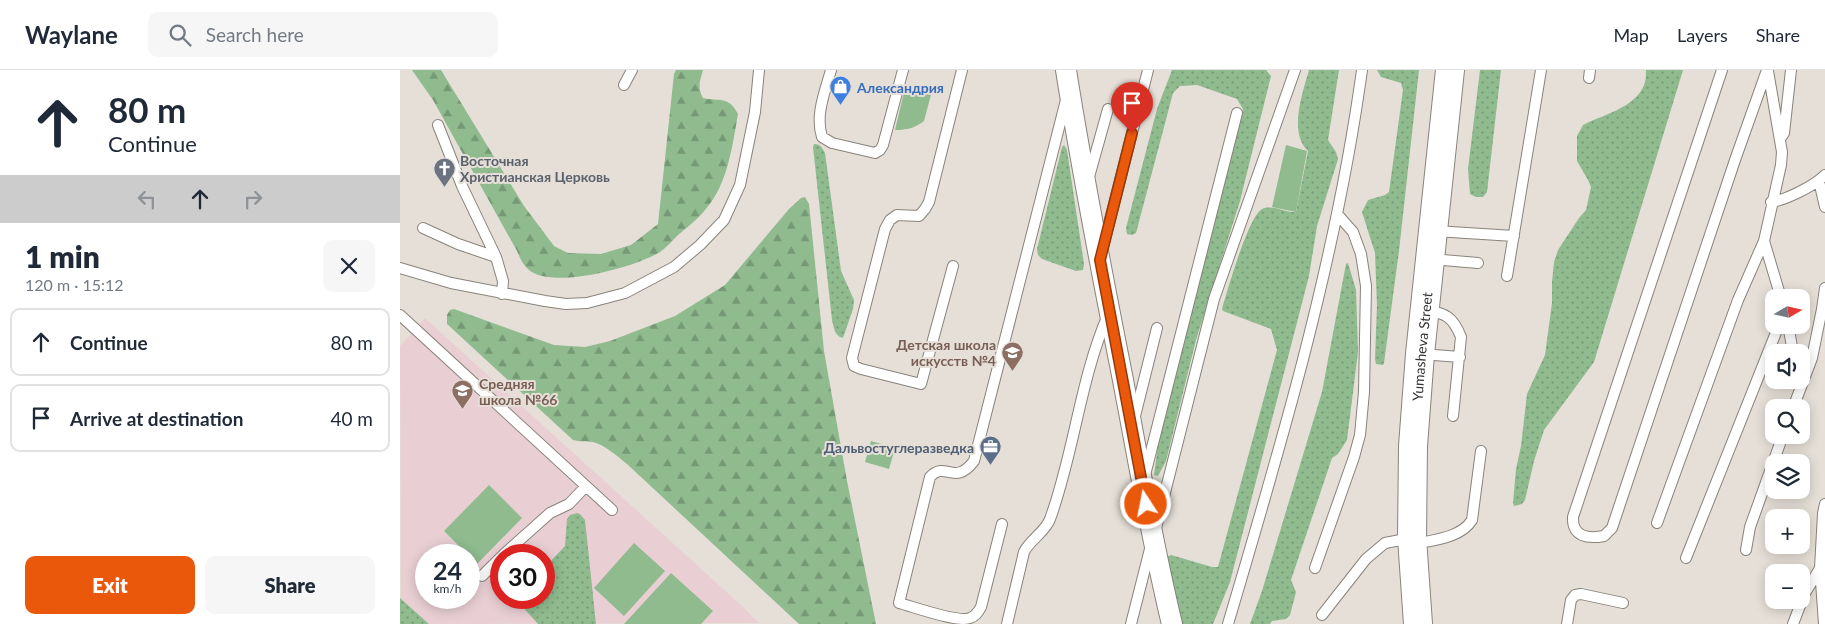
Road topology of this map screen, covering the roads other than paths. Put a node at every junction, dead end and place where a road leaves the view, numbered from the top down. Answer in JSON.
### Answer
{"nodes":[{"id":1,"x":632,"y":70,"type":"edge"},
{"id":2,"x":759,"y":70,"type":"edge"},
{"id":3,"x":831,"y":70,"type":"edge"},
{"id":4,"x":902,"y":70,"type":"edge"},
{"id":5,"x":962,"y":70,"type":"edge"},
{"id":6,"x":1148,"y":70,"type":"edge"},
{"id":7,"x":1295,"y":70,"type":"edge"},
{"id":8,"x":1362,"y":70,"type":"edge"},
{"id":9,"x":1450,"y":70,"type":"edge"},
{"id":10,"x":1541,"y":70,"type":"edge"},
{"id":11,"x":1722,"y":70,"type":"edge"},
{"id":12,"x":1767,"y":70,"type":"edge"},
{"id":13,"x":1791,"y":70,"type":"edge"},
{"id":14,"x":1067,"y":80,"type":"edge"},
{"id":15,"x":624,"y":84,"type":"dead end"},
{"id":16,"x":1108,"y":109,"type":"dead end"},
{"id":17,"x":1236,"y":113,"type":"dead end"},
{"id":18,"x":438,"y":125,"type":"dead end"},
{"id":19,"x":1780,"y":140,"type":"junction"},
{"id":20,"x":1822,"y":178,"type":"edge"},
{"id":21,"x":1087,"y":185,"type":"junction"},
{"id":22,"x":1771,"y":202,"type":"junction"},
{"id":23,"x":1825,"y":208,"type":"edge"},
{"id":24,"x":1338,"y":215,"type":"junction"},
{"id":25,"x":423,"y":228,"type":"dead end"},
{"id":26,"x":1433,"y":231,"type":"junction"},
{"id":27,"x":1514,"y":236,"type":"junction"},
{"id":28,"x":1764,"y":241,"type":"junction"},
{"id":29,"x":496,"y":257,"type":"junction"},
{"id":30,"x":1430,"y":259,"type":"junction"},
{"id":31,"x":1100,"y":260,"type":"junction"},
{"id":32,"x":1478,"y":263,"type":"dead end"},
{"id":33,"x":953,"y":266,"type":"dead end"},
{"id":34,"x":400,"y":268,"type":"edge"},
{"id":35,"x":1508,"y":276,"type":"dead end"},
{"id":36,"x":1825,"y":288,"type":"edge"},
{"id":37,"x":1778,"y":289,"type":"edge"},
{"id":38,"x":502,"y":294,"type":"junction"},
{"id":39,"x":1424,"y":310,"type":"junction"},
{"id":40,"x":1110,"y":312,"type":"junction"},
{"id":41,"x":400,"y":315,"type":"edge"},
{"id":42,"x":1158,"y":328,"type":"dead end"},
{"id":43,"x":1775,"y":334,"type":"edge"},
{"id":44,"x":1420,"y":354,"type":"junction"},
{"id":45,"x":1460,"y":357,"type":"junction"},
{"id":46,"x":1810,"y":357,"type":"edge"},
{"id":47,"x":1452,"y":416,"type":"dead end"},
{"id":48,"x":1132,"y":427,"type":"junction"},
{"id":49,"x":1780,"y":444,"type":"edge"},
{"id":50,"x":1481,"y":451,"type":"dead end"},
{"id":51,"x":586,"y":486,"type":"junction"},
{"id":52,"x":1142,"y":486,"type":"junction"},
{"id":53,"x":1825,"y":504,"type":"edge"},
{"id":54,"x":612,"y":510,"type":"dead end"},
{"id":55,"x":1657,"y":523,"type":"dead end"},
{"id":56,"x":1002,"y":524,"type":"dead end"},
{"id":57,"x":1153,"y":539,"type":"junction"},
{"id":58,"x":1412,"y":541,"type":"junction"},
{"id":59,"x":515,"y":544,"type":"edge"},
{"id":60,"x":1746,"y":550,"type":"dead end"},
{"id":61,"x":1686,"y":558,"type":"dead end"},
{"id":62,"x":490,"y":568,"type":"edge"},
{"id":63,"x":1315,"y":568,"type":"dead end"},
{"id":64,"x":1820,"y":568,"type":"junction"},
{"id":65,"x":482,"y":576,"type":"dead end"},
{"id":66,"x":1622,"y":603,"type":"dead end"},
{"id":67,"x":1322,"y":615,"type":"dead end"},
{"id":68,"x":954,"y":621,"type":"edge"},
{"id":69,"x":1007,"y":624,"type":"edge"},
{"id":70,"x":1131,"y":624,"type":"edge"},
{"id":71,"x":1172,"y":624,"type":"edge"},
{"id":72,"x":1228,"y":624,"type":"edge"},
{"id":73,"x":1418,"y":624,"type":"edge"},
{"id":74,"x":1567,"y":624,"type":"edge"},
{"id":75,"x":1793,"y":624,"type":"edge"},
{"id":76,"x":1824,"y":624,"type":"edge"}],
"edges":[{"from":1,"to":15,"type":"lane"},
{"from":2,"to":38,"type":"lane"},
{"from":3,"to":4,"type":"lane"},
{"from":5,"to":33,"type":"lane"},
{"from":6,"to":31,"type":"lane"},
{"from":7,"to":57,"type":"lane"},
{"from":8,"to":24,"type":"lane"},
{"from":9,"to":26,"type":"main road","name":"Yumasheva Street"},
{"from":10,"to":27,"type":"lane"},
{"from":11,"to":12,"type":"lane"},
{"from":12,"to":19,"type":"lane"},
{"from":13,"to":19,"type":"lane"},
{"from":14,"to":21,"type":"street"},
{"from":14,"to":68,"type":"lane"},
{"from":16,"to":21,"type":"lane"},
{"from":17,"to":52,"type":"lane"},
{"from":18,"to":29,"type":"lane"},
{"from":19,"to":22,"type":"lane"},
{"from":20,"to":22,"type":"lane"},
{"from":20,"to":23,"type":"lane"},
{"from":21,"to":31,"type":"street"},
{"from":22,"to":28,"type":"lane"},
{"from":24,"to":63,"type":"lane"},
{"from":24,"to":72,"type":"lane"},
{"from":25,"to":29,"type":"lane"},
{"from":26,"to":27,"type":"lane"},
{"from":26,"to":30,"type":"main road","name":"Yumasheva Street"},
{"from":27,"to":35,"type":"lane"},
{"from":28,"to":37,"type":"lane"},
{"from":28,"to":55,"type":"lane"},
{"from":29,"to":38,"type":"lane"},
{"from":30,"to":32,"type":"lane"},
{"from":30,"to":39,"type":"main road","name":"Yumasheva Street"},
{"from":31,"to":40,"type":"street"},
{"from":34,"to":38,"type":"lane"},
{"from":36,"to":46,"type":"lane"},
{"from":39,"to":44,"type":"main road","name":"Yumasheva Street"},
{"from":39,"to":45,"type":"lane"},
{"from":40,"to":48,"type":"street"},
{"from":40,"to":69,"type":"lane"},
{"from":41,"to":51,"type":"lane"},
{"from":42,"to":48,"type":"lane"},
{"from":43,"to":61,"type":"lane"},
{"from":44,"to":45,"type":"lane"},
{"from":44,"to":58,"type":"main road","name":"Yumasheva Street"},
{"from":45,"to":47,"type":"lane"},
{"from":48,"to":52,"type":"street"},
{"from":49,"to":60,"type":"lane"},
{"from":50,"to":58,"type":"lane"},
{"from":51,"to":54,"type":"lane"},
{"from":51,"to":59,"type":"lane"},
{"from":52,"to":57,"type":"street"},
{"from":53,"to":64,"type":"lane"},
{"from":56,"to":68,"type":"lane"},
{"from":57,"to":70,"type":"lane"},
{"from":57,"to":71,"type":"street"},
{"from":58,"to":67,"type":"lane"},
{"from":58,"to":73,"type":"main road","name":"Yumasheva Street"},
{"from":62,"to":65,"type":"lane"},
{"from":64,"to":75,"type":"lane"},
{"from":64,"to":76,"type":"lane"},
{"from":66,"to":74,"type":"lane"}]}
